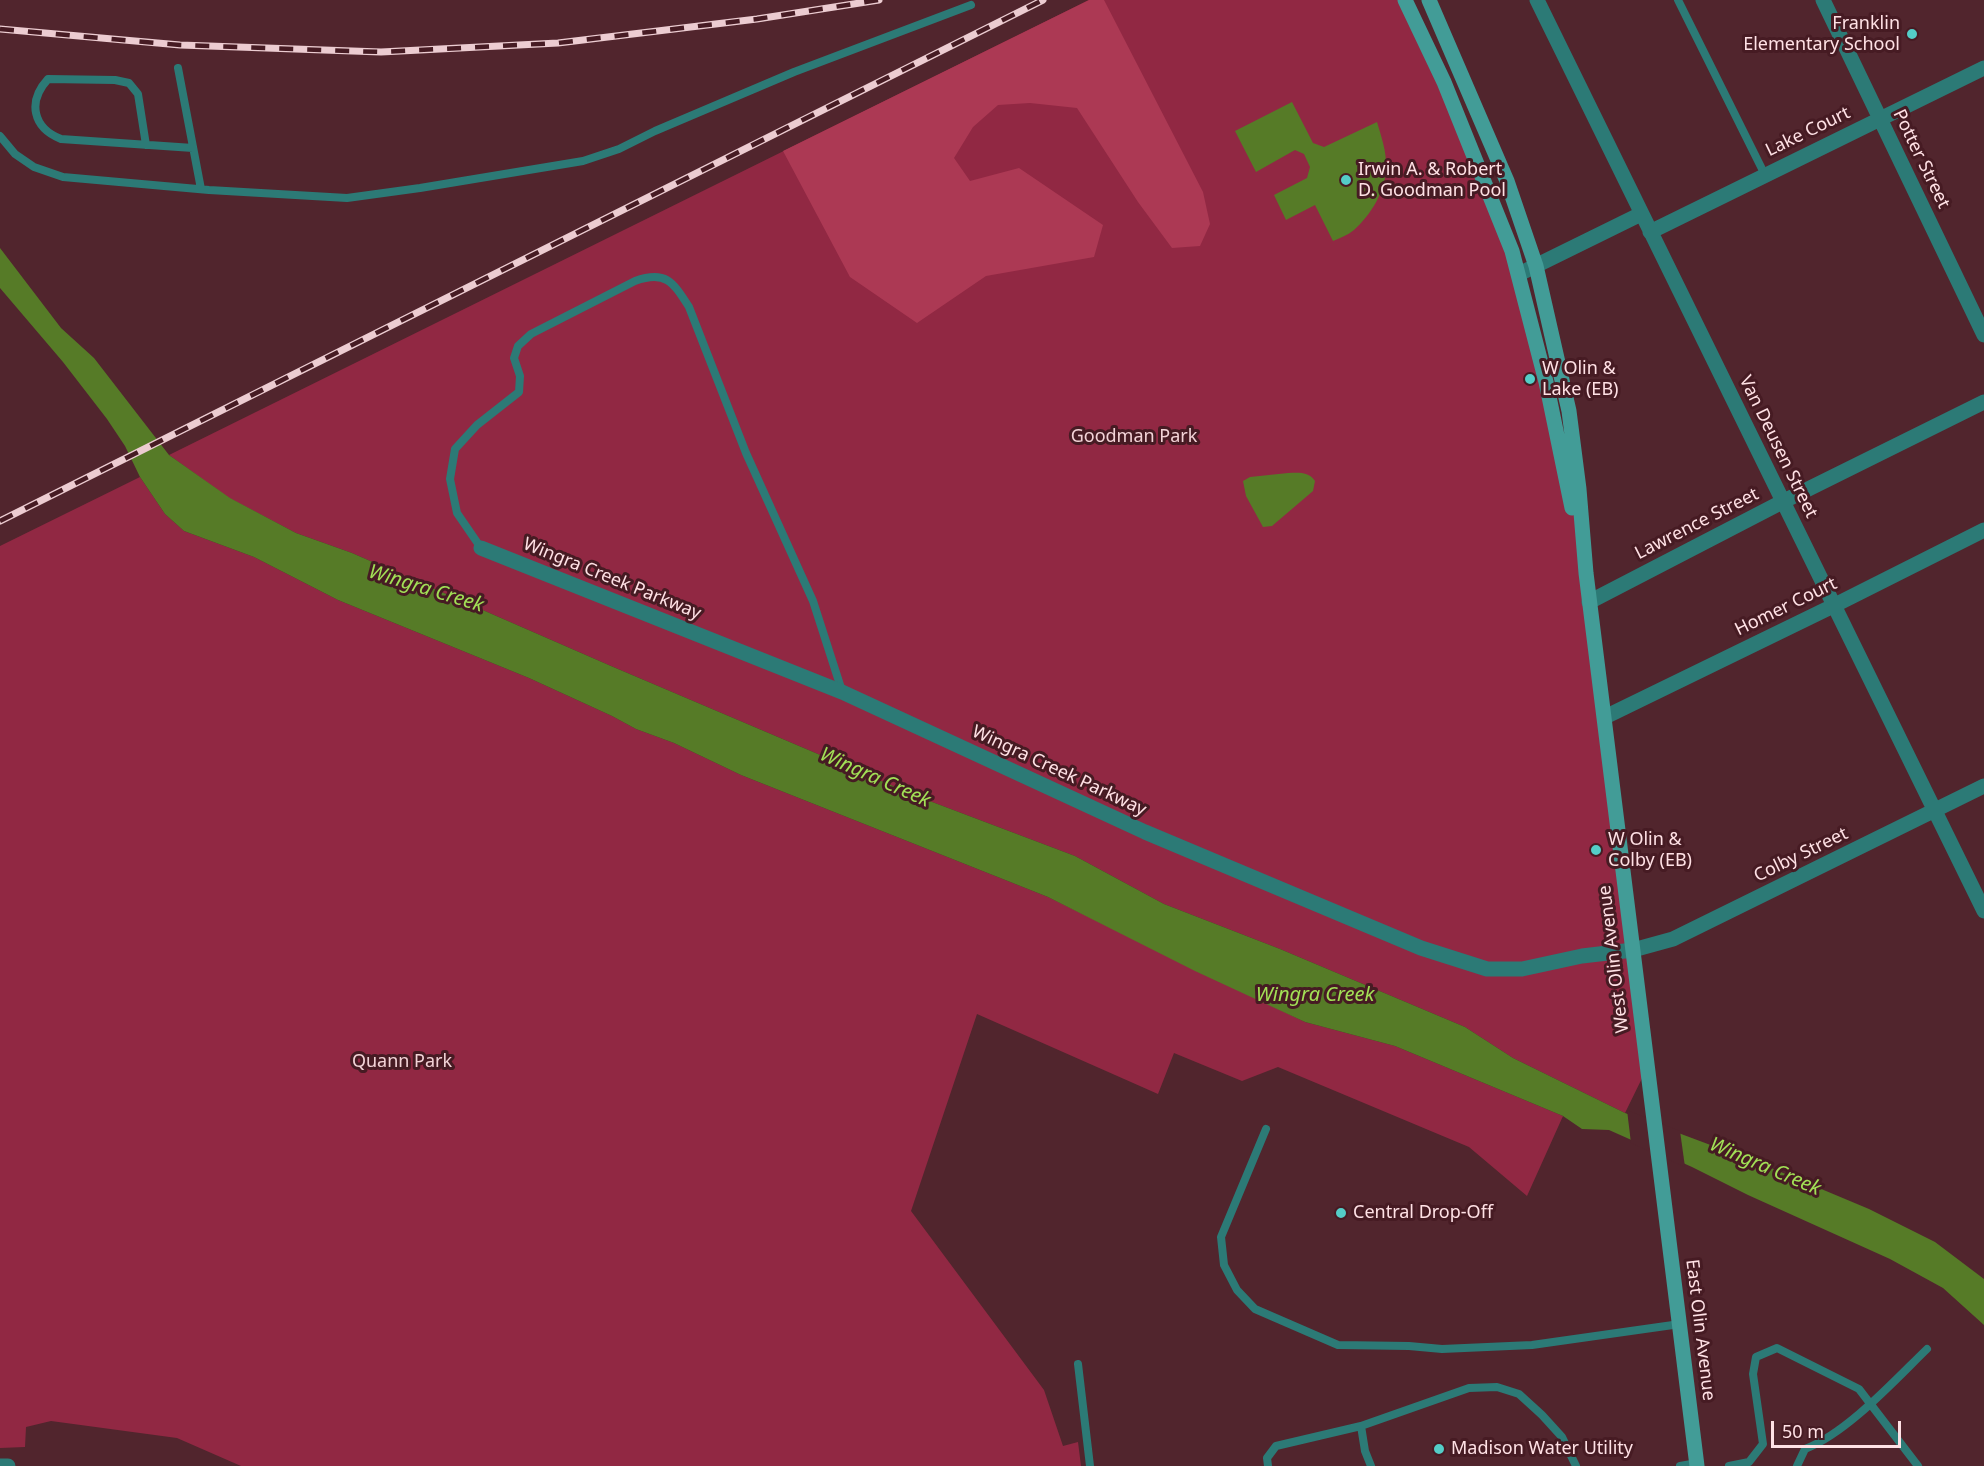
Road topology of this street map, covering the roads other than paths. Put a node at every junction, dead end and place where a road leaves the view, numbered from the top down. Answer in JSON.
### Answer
{"nodes":[{"id":1,"x":1406,"y":0,"type":"edge"},
{"id":2,"x":1429,"y":0,"type":"edge"},
{"id":3,"x":1537,"y":0,"type":"edge"},
{"id":4,"x":1678,"y":0,"type":"edge"},
{"id":5,"x":1823,"y":0,"type":"edge"},
{"id":6,"x":971,"y":5,"type":"dead end"},
{"id":7,"x":178,"y":68,"type":"dead end"},
{"id":8,"x":1984,"y":68,"type":"edge"},
{"id":9,"x":1880,"y":118,"type":"junction"},
{"id":10,"x":0,"y":136,"type":"edge"},
{"id":11,"x":146,"y":145,"type":"junction"},
{"id":12,"x":193,"y":148,"type":"junction"},
{"id":13,"x":1765,"y":175,"type":"junction"},
{"id":14,"x":201,"y":189,"type":"junction"},
{"id":15,"x":1641,"y":214,"type":"junction"},
{"id":16,"x":1650,"y":232,"type":"junction"},
{"id":17,"x":1536,"y":266,"type":"junction"},
{"id":18,"x":1519,"y":274,"type":"junction"},
{"id":19,"x":1984,"y":335,"type":"edge"},
{"id":20,"x":1984,"y":402,"type":"edge"},
{"id":21,"x":1782,"y":502,"type":"junction"},
{"id":22,"x":1984,"y":530,"type":"edge"},
{"id":23,"x":481,"y":548,"type":"joint"},
{"id":24,"x":1586,"y":573,"type":"junction"},
{"id":25,"x":1589,"y":602,"type":"junction"},
{"id":26,"x":1833,"y":606,"type":"junction"},
{"id":27,"x":842,"y":692,"type":"junction"},
{"id":28,"x":1605,"y":717,"type":"junction"},
{"id":29,"x":1984,"y":786,"type":"edge"},
{"id":30,"x":1934,"y":811,"type":"junction"},
{"id":31,"x":1984,"y":912,"type":"edge"},
{"id":32,"x":1633,"y":950,"type":"junction"},
{"id":33,"x":1266,"y":1129,"type":"dead end"},
{"id":34,"x":1664,"y":1198,"type":"joint"},
{"id":35,"x":1680,"y":1324,"type":"junction"},
{"id":36,"x":1927,"y":1349,"type":"dead end"},
{"id":37,"x":1078,"y":1364,"type":"dead end"},
{"id":38,"x":1870,"y":1404,"type":"junction"},
{"id":39,"x":1361,"y":1426,"type":"junction"},
{"id":40,"x":1697,"y":1465,"type":"edge"},
{"id":41,"x":0,"y":1466,"type":"edge"},
{"id":42,"x":8,"y":1466,"type":"edge"},
{"id":43,"x":1090,"y":1466,"type":"edge"},
{"id":44,"x":1268,"y":1466,"type":"edge"},
{"id":45,"x":1371,"y":1466,"type":"edge"},
{"id":46,"x":1576,"y":1466,"type":"edge"},
{"id":47,"x":1680,"y":1466,"type":"edge"},
{"id":48,"x":1729,"y":1466,"type":"edge"},
{"id":49,"x":1797,"y":1466,"type":"edge"},
{"id":50,"x":1918,"y":1466,"type":"edge"}],
"edges":[{"from":1,"to":18,"type":"street","name":"West Olin Avenue"},
{"from":2,"to":17,"type":"street","name":"West Olin Avenue"},
{"from":3,"to":15,"type":"street","name":"Van Deusen Street"},
{"from":4,"to":13,"type":"lane"},
{"from":5,"to":9,"type":"street","name":"Potter Street"},
{"from":6,"to":14,"type":"lane"},
{"from":7,"to":12,"type":"lane"},
{"from":8,"to":9,"type":"street","name":"Lake Court"},
{"from":9,"to":13,"type":"street","name":"Lake Court"},
{"from":9,"to":19,"type":"street","name":"Potter Street"},
{"from":10,"to":14,"type":"lane"},
{"from":11,"to":11,"type":"lane"},
{"from":11,"to":12,"type":"lane"},
{"from":12,"to":14,"type":"lane"},
{"from":13,"to":16,"type":"street","name":"Lake Court"},
{"from":15,"to":16,"type":"street","name":"Van Deusen Street"},
{"from":15,"to":17,"type":"street"},
{"from":16,"to":21,"type":"street","name":"Van Deusen Street"},
{"from":17,"to":18,"type":"street"},
{"from":17,"to":24,"type":"street","name":"West Olin Avenue"},
{"from":18,"to":24,"type":"street","name":"West Olin Avenue"},
{"from":20,"to":21,"type":"street","name":"Lawrence Street"},
{"from":21,"to":25,"type":"street","name":"Lawrence Street"},
{"from":21,"to":26,"type":"street","name":"Van Deusen Street"},
{"from":22,"to":26,"type":"street","name":"Homer Court"},
{"from":23,"to":27,"type":"street","name":"Wingra Creek Parkway"},
{"from":23,"to":27,"type":"lane"},
{"from":24,"to":25,"type":"street","name":"West Olin Avenue"},
{"from":25,"to":28,"type":"street","name":"West Olin Avenue"},
{"from":26,"to":28,"type":"street","name":"Homer Court"},
{"from":26,"to":30,"type":"street","name":"Van Deusen Street"},
{"from":27,"to":32,"type":"street","name":"Wingra Creek Parkway"},
{"from":28,"to":32,"type":"street","name":"West Olin Avenue"},
{"from":29,"to":30,"type":"street","name":"Colby Street"},
{"from":30,"to":31,"type":"street","name":"Van Deusen Street"},
{"from":30,"to":32,"type":"street","name":"Colby Street"},
{"from":32,"to":34,"type":"street","name":"West Olin Avenue"},
{"from":33,"to":35,"type":"lane"},
{"from":34,"to":35,"type":"street","name":"East Olin Avenue"},
{"from":35,"to":40,"type":"street","name":"East Olin Avenue"},
{"from":36,"to":38,"type":"lane"},
{"from":37,"to":43,"type":"lane"},
{"from":38,"to":48,"type":"lane"},
{"from":38,"to":49,"type":"lane"},
{"from":38,"to":50,"type":"lane"},
{"from":39,"to":44,"type":"lane"},
{"from":39,"to":45,"type":"lane"},
{"from":39,"to":46,"type":"lane"},
{"from":40,"to":47,"type":"lane"},
{"from":41,"to":42,"type":"street"}]}
